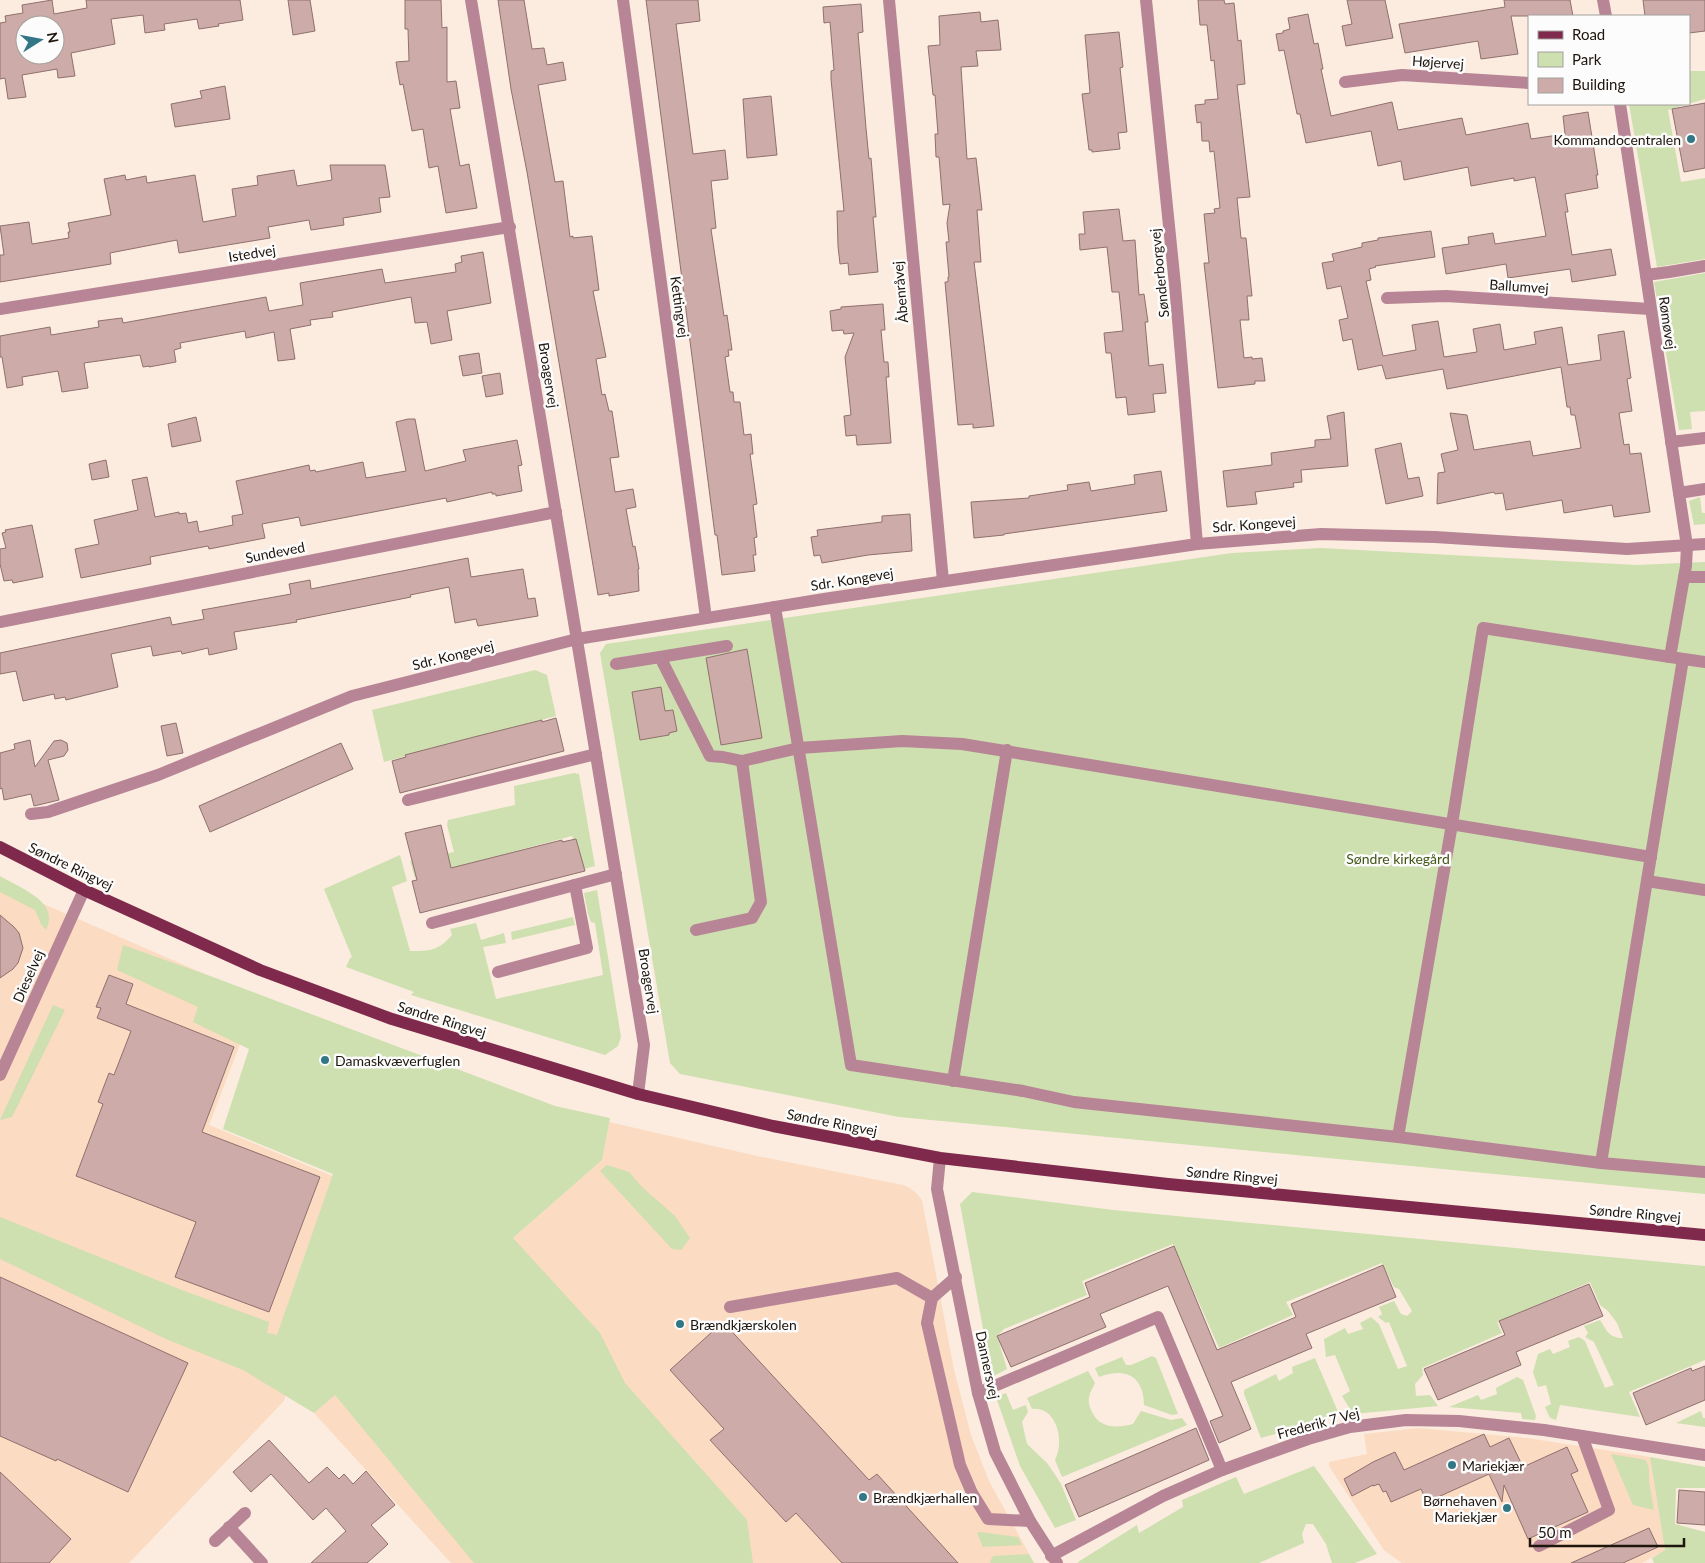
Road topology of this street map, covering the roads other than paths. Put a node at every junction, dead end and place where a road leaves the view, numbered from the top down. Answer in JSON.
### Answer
{"nodes":[{"id":1,"x":471,"y":0,"type":"edge"},
{"id":2,"x":623,"y":0,"type":"edge"},
{"id":3,"x":889,"y":0,"type":"edge"},
{"id":4,"x":1146,"y":0,"type":"edge"},
{"id":5,"x":1603,"y":0,"type":"edge"},
{"id":6,"x":1606,"y":15,"type":"edge"},
{"id":7,"x":1345,"y":82,"type":"dead end"},
{"id":8,"x":1528,"y":83,"type":"edge"},
{"id":9,"x":1620,"y":105,"type":"edge"},
{"id":10,"x":510,"y":227,"type":"junction"},
{"id":11,"x":1705,"y":266,"type":"edge"},
{"id":12,"x":1646,"y":275,"type":"junction"},
{"id":13,"x":1387,"y":298,"type":"dead end"},
{"id":14,"x":0,"y":309,"type":"edge"},
{"id":15,"x":1650,"y":310,"type":"junction"},
{"id":16,"x":1705,"y":438,"type":"edge"},
{"id":17,"x":1671,"y":442,"type":"junction"},
{"id":18,"x":1705,"y":489,"type":"edge"},
{"id":19,"x":1679,"y":493,"type":"junction"},
{"id":20,"x":556,"y":512,"type":"junction"},
{"id":21,"x":1197,"y":544,"type":"junction"},
{"id":22,"x":1705,"y":544,"type":"edge"},
{"id":23,"x":1687,"y":546,"type":"junction"},
{"id":24,"x":1684,"y":577,"type":"junction"},
{"id":25,"x":1705,"y":577,"type":"edge"},
{"id":26,"x":942,"y":581,"type":"junction"},
{"id":27,"x":775,"y":607,"type":"junction"},
{"id":28,"x":706,"y":618,"type":"junction"},
{"id":29,"x":0,"y":622,"type":"edge"},
{"id":30,"x":577,"y":639,"type":"junction"},
{"id":31,"x":727,"y":646,"type":"dead end"},
{"id":32,"x":660,"y":656,"type":"junction"},
{"id":33,"x":1670,"y":657,"type":"junction"},
{"id":34,"x":1683,"y":659,"type":"junction"},
{"id":35,"x":1705,"y":662,"type":"edge"},
{"id":36,"x":616,"y":664,"type":"dead end"},
{"id":37,"x":799,"y":748,"type":"junction"},
{"id":38,"x":1007,"y":750,"type":"junction"},
{"id":39,"x":596,"y":754,"type":"junction"},
{"id":40,"x":742,"y":761,"type":"junction"},
{"id":41,"x":408,"y":800,"type":"dead end"},
{"id":42,"x":31,"y":814,"type":"dead end"},
{"id":43,"x":1452,"y":824,"type":"junction"},
{"id":44,"x":0,"y":847,"type":"edge"},
{"id":45,"x":1651,"y":857,"type":"junction"},
{"id":46,"x":616,"y":874,"type":"junction"},
{"id":47,"x":1647,"y":881,"type":"junction"},
{"id":48,"x":575,"y":885,"type":"junction"},
{"id":49,"x":84,"y":890,"type":"junction"},
{"id":50,"x":1705,"y":890,"type":"edge"},
{"id":51,"x":432,"y":923,"type":"dead end"},
{"id":52,"x":696,"y":930,"type":"dead end"},
{"id":53,"x":498,"y":972,"type":"dead end"},
{"id":54,"x":0,"y":1075,"type":"edge"},
{"id":55,"x":953,"y":1081,"type":"junction"},
{"id":56,"x":638,"y":1094,"type":"junction"},
{"id":57,"x":1398,"y":1138,"type":"junction"},
{"id":58,"x":940,"y":1158,"type":"junction"},
{"id":59,"x":1601,"y":1163,"type":"junction"},
{"id":60,"x":1705,"y":1172,"type":"edge"},
{"id":61,"x":1705,"y":1235,"type":"edge"},
{"id":62,"x":956,"y":1277,"type":"junction"},
{"id":63,"x":932,"y":1298,"type":"junction"},
{"id":64,"x":730,"y":1307,"type":"dead end"},
{"id":65,"x":978,"y":1393,"type":"junction"},
{"id":66,"x":1582,"y":1436,"type":"junction"},
{"id":67,"x":1705,"y":1455,"type":"edge"},
{"id":68,"x":1222,"y":1470,"type":"junction"},
{"id":69,"x":245,"y":1512,"type":"dead end"},
{"id":70,"x":1030,"y":1521,"type":"junction"},
{"id":71,"x":230,"y":1527,"type":"junction"},
{"id":72,"x":215,"y":1541,"type":"dead end"},
{"id":73,"x":1539,"y":1546,"type":"dead end"},
{"id":74,"x":1054,"y":1559,"type":"edge"},
{"id":75,"x":262,"y":1563,"type":"edge"}],
"edges":[{"from":1,"to":10,"type":"street","name":"Broagervej"},
{"from":2,"to":28,"type":"street","name":"Kettingvej"},
{"from":3,"to":26,"type":"street","name":"Åbenråvej"},
{"from":4,"to":21,"type":"street","name":"Sønderborgvej"},
{"from":5,"to":6,"type":"street"},
{"from":7,"to":8,"type":"street","name":"Højervej"},
{"from":9,"to":12,"type":"street","name":"Rømøvej"},
{"from":10,"to":14,"type":"street","name":"Istedvej"},
{"from":10,"to":20,"type":"street","name":"Broagervej"},
{"from":11,"to":12,"type":"street"},
{"from":12,"to":15,"type":"street","name":"Rømøvej"},
{"from":13,"to":15,"type":"street","name":"Ballumvej"},
{"from":15,"to":17,"type":"street","name":"Rømøvej"},
{"from":16,"to":17,"type":"street"},
{"from":17,"to":19,"type":"street","name":"Rømøvej"},
{"from":18,"to":19,"type":"street"},
{"from":19,"to":23,"type":"street","name":"Rømøvej"},
{"from":20,"to":29,"type":"street","name":"Sundeved"},
{"from":20,"to":30,"type":"street","name":"Broagervej"},
{"from":21,"to":23,"type":"street","name":"Sdr. Kongevej"},
{"from":21,"to":26,"type":"street","name":"Sdr. Kongevej"},
{"from":22,"to":23,"type":"street","name":"Sdr. Kongevej"},
{"from":23,"to":24,"type":"street","name":"Rømøvej"},
{"from":24,"to":25,"type":"street"},
{"from":24,"to":33,"type":"street","name":"Rømøvej"},
{"from":26,"to":27,"type":"street","name":"Sdr. Kongevej"},
{"from":27,"to":28,"type":"street","name":"Sdr. Kongevej"},
{"from":27,"to":37,"type":"street"},
{"from":28,"to":30,"type":"street","name":"Sdr. Kongevej"},
{"from":30,"to":39,"type":"street","name":"Broagervej"},
{"from":30,"to":42,"type":"street","name":"Sdr. Kongevej"},
{"from":31,"to":32,"type":"street"},
{"from":32,"to":36,"type":"street"},
{"from":32,"to":40,"type":"street"},
{"from":33,"to":34,"type":"street"},
{"from":33,"to":43,"type":"street"},
{"from":34,"to":35,"type":"street"},
{"from":34,"to":45,"type":"street"},
{"from":37,"to":38,"type":"street"},
{"from":37,"to":40,"type":"street"},
{"from":37,"to":55,"type":"street"},
{"from":38,"to":43,"type":"street"},
{"from":38,"to":55,"type":"street"},
{"from":39,"to":41,"type":"street"},
{"from":39,"to":46,"type":"street","name":"Broagervej"},
{"from":40,"to":52,"type":"street"},
{"from":43,"to":45,"type":"street"},
{"from":43,"to":57,"type":"street"},
{"from":44,"to":49,"type":"main road","name":"Søndre Ringvej"},
{"from":45,"to":47,"type":"street"},
{"from":46,"to":48,"type":"street"},
{"from":46,"to":56,"type":"street","name":"Broagervej"},
{"from":47,"to":50,"type":"street"},
{"from":47,"to":59,"type":"street"},
{"from":48,"to":51,"type":"street"},
{"from":48,"to":53,"type":"street"},
{"from":49,"to":54,"type":"street","name":"Dieselvej"},
{"from":49,"to":56,"type":"main road","name":"Søndre Ringvej"},
{"from":55,"to":57,"type":"street"},
{"from":56,"to":58,"type":"main road","name":"Søndre Ringvej"},
{"from":57,"to":59,"type":"street"},
{"from":58,"to":61,"type":"main road","name":"Søndre Ringvej"},
{"from":58,"to":62,"type":"street","name":"Dannersvej"},
{"from":59,"to":60,"type":"street"},
{"from":62,"to":63,"type":"street"},
{"from":62,"to":65,"type":"street","name":"Dannersvej"},
{"from":63,"to":64,"type":"street"},
{"from":63,"to":70,"type":"street"},
{"from":65,"to":68,"type":"street"},
{"from":65,"to":70,"type":"street","name":"Dannersvej"},
{"from":66,"to":67,"type":"street","name":"Frederik 7 Vej"},
{"from":66,"to":68,"type":"street","name":"Frederik 7 Vej"},
{"from":66,"to":73,"type":"street"},
{"from":68,"to":74,"type":"street","name":"Frederik 7 Vej"},
{"from":69,"to":71,"type":"street"},
{"from":70,"to":74,"type":"street","name":"Dannersvej"},
{"from":71,"to":72,"type":"street"},
{"from":71,"to":75,"type":"street"}]}
